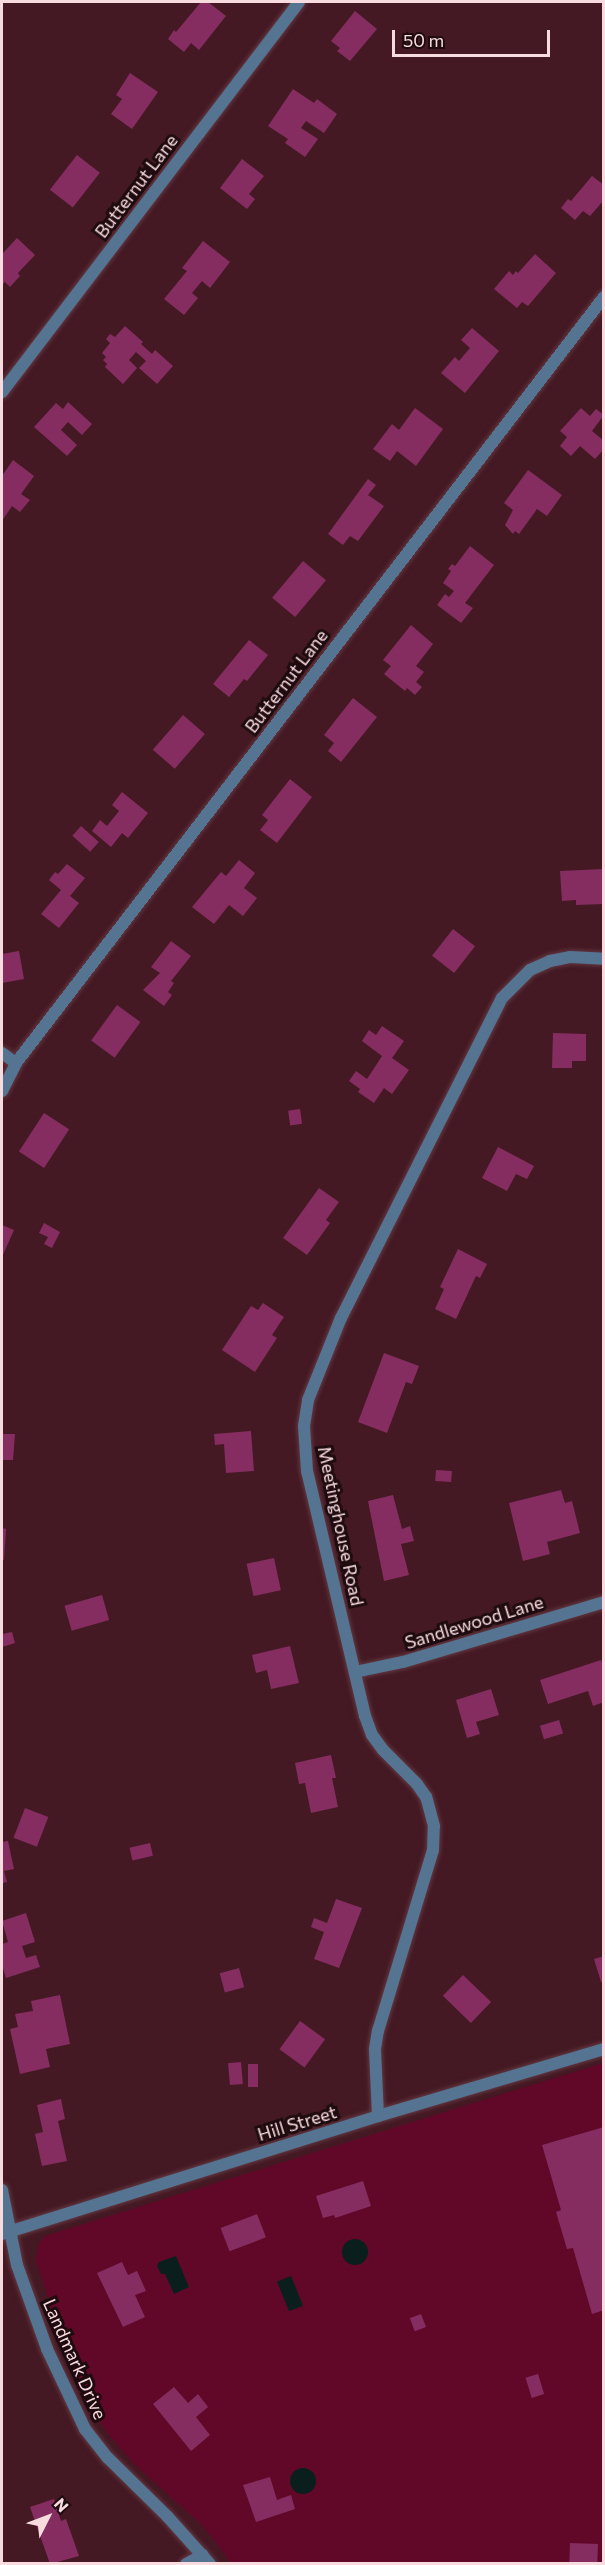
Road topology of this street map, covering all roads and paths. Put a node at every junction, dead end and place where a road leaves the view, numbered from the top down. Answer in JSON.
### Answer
{"nodes":[{"id":1,"x":299,"y":2,"type":"edge"},
{"id":2,"x":603,"y":297,"type":"edge"},
{"id":3,"x":2,"y":392,"type":"edge"},
{"id":4,"x":603,"y":959,"type":"edge"},
{"id":5,"x":2,"y":1053,"type":"edge"},
{"id":6,"x":16,"y":1063,"type":"junction"},
{"id":7,"x":2,"y":1091,"type":"edge"},
{"id":8,"x":603,"y":1602,"type":"edge"},
{"id":9,"x":355,"y":1672,"type":"junction"},
{"id":10,"x":603,"y":2049,"type":"edge"},
{"id":11,"x":378,"y":2116,"type":"junction"},
{"id":12,"x":2,"y":2190,"type":"edge"},
{"id":13,"x":6,"y":2232,"type":"edge"},
{"id":14,"x":207,"y":2559,"type":"edge"},
{"id":15,"x":186,"y":2564,"type":"edge"}],
"edges":[{"from":1,"to":3,"type":"street","name":"Butternut Lane"},
{"from":2,"to":6,"type":"street","name":"Butternut Lane"},
{"from":4,"to":9,"type":"street","name":"Meetinghouse Road"},
{"from":5,"to":6,"type":"street"},
{"from":6,"to":7,"type":"street","name":"Butternut Lane"},
{"from":8,"to":9,"type":"street","name":"Sandlewood Lane"},
{"from":9,"to":11,"type":"street","name":"Meetinghouse Road"},
{"from":10,"to":11,"type":"street","name":"Hill Street"},
{"from":11,"to":13,"type":"street","name":"Hill Street"},
{"from":12,"to":13,"type":"street"},
{"from":13,"to":14,"type":"street","name":"Landmark Drive"},
{"from":14,"to":15,"type":"street"}]}
